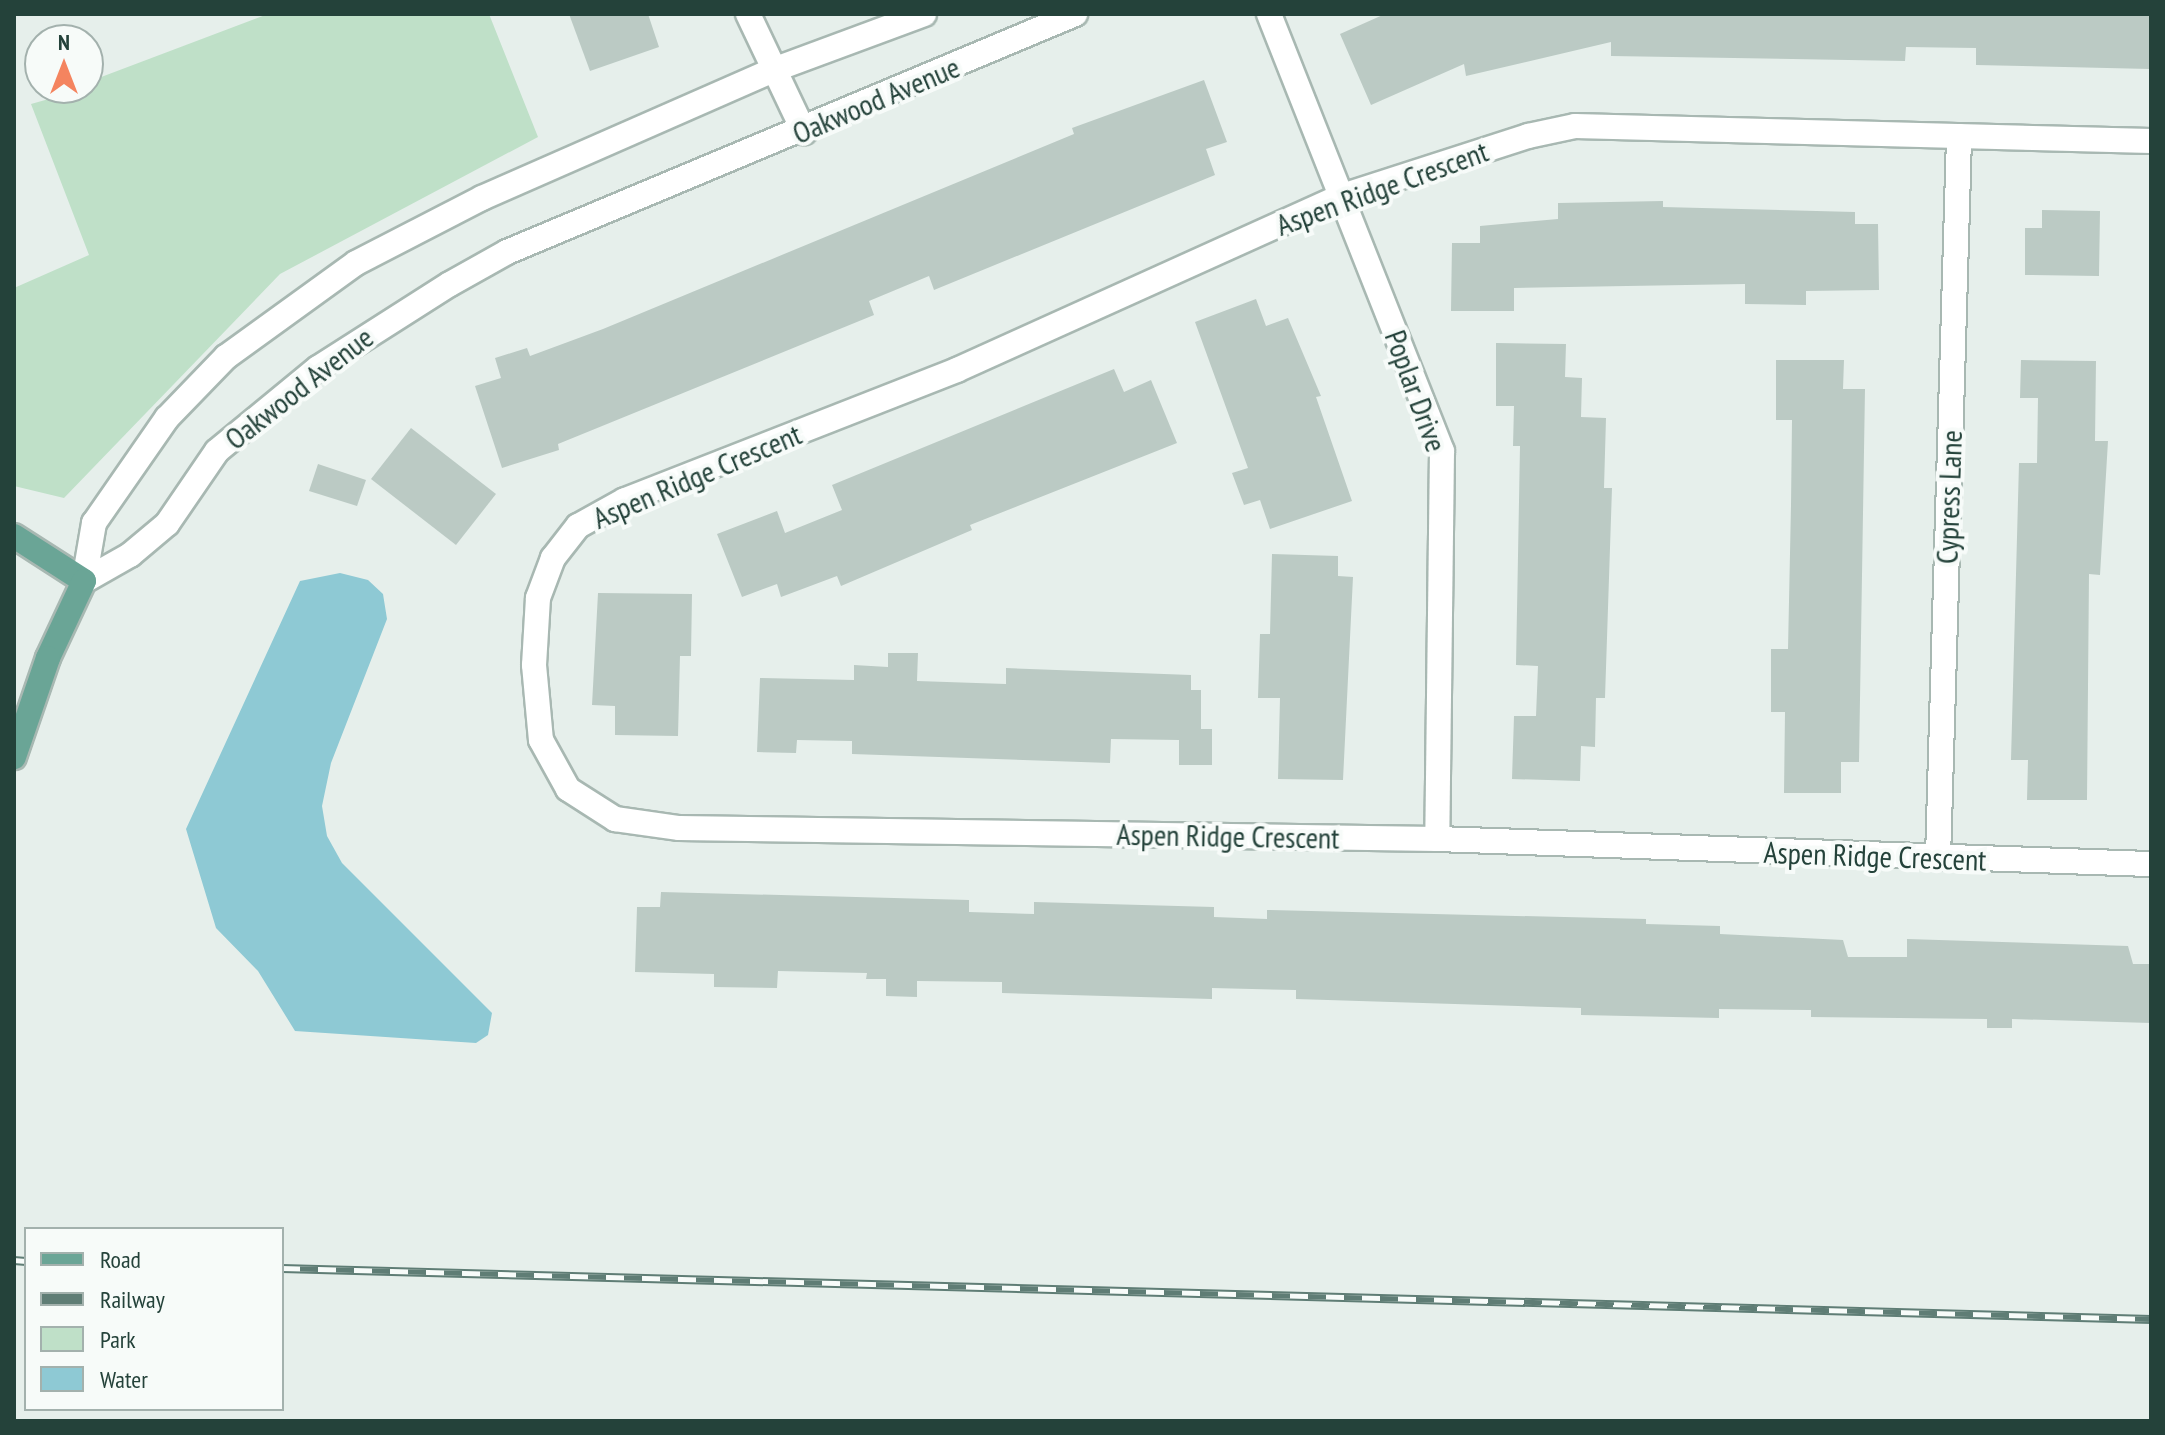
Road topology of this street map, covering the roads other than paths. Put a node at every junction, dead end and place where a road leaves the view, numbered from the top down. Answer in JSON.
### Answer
{"nodes":[{"id":1,"x":748,"y":14,"type":"edge"},
{"id":2,"x":924,"y":14,"type":"edge"},
{"id":3,"x":1075,"y":14,"type":"edge"},
{"id":4,"x":1269,"y":14,"type":"edge"},
{"id":5,"x":773,"y":70,"type":"junction"},
{"id":6,"x":804,"y":132,"type":"junction"},
{"id":7,"x":1959,"y":136,"type":"junction"},
{"id":8,"x":2151,"y":141,"type":"edge"},
{"id":9,"x":1342,"y":196,"type":"junction"},
{"id":10,"x":14,"y":536,"type":"edge"},
{"id":11,"x":84,"y":581,"type":"junction"},
{"id":12,"x":14,"y":757,"type":"edge"},
{"id":13,"x":1437,"y":839,"type":"junction"},
{"id":14,"x":1938,"y":858,"type":"junction"},
{"id":15,"x":2151,"y":864,"type":"edge"}],
"edges":[{"from":1,"to":5,"type":"street"},
{"from":2,"to":5,"type":"street","name":"Oakwood Avenue"},
{"from":3,"to":6,"type":"street","name":"Oakwood Avenue"},
{"from":4,"to":9,"type":"street","name":"Poplar Drive"},
{"from":5,"to":6,"type":"street"},
{"from":5,"to":11,"type":"street","name":"Oakwood Avenue"},
{"from":6,"to":11,"type":"street","name":"Oakwood Avenue"},
{"from":7,"to":8,"type":"street","name":"Aspen Ridge Crescent"},
{"from":7,"to":9,"type":"street","name":"Aspen Ridge Crescent"},
{"from":7,"to":14,"type":"street","name":"Cypress Lane"},
{"from":9,"to":13,"type":"street","name":"Poplar Drive"},
{"from":9,"to":13,"type":"street","name":"Aspen Ridge Crescent"},
{"from":10,"to":11,"type":"main road"},
{"from":11,"to":12,"type":"main road"},
{"from":13,"to":14,"type":"street","name":"Aspen Ridge Crescent"},
{"from":14,"to":15,"type":"street","name":"Aspen Ridge Crescent"}]}
